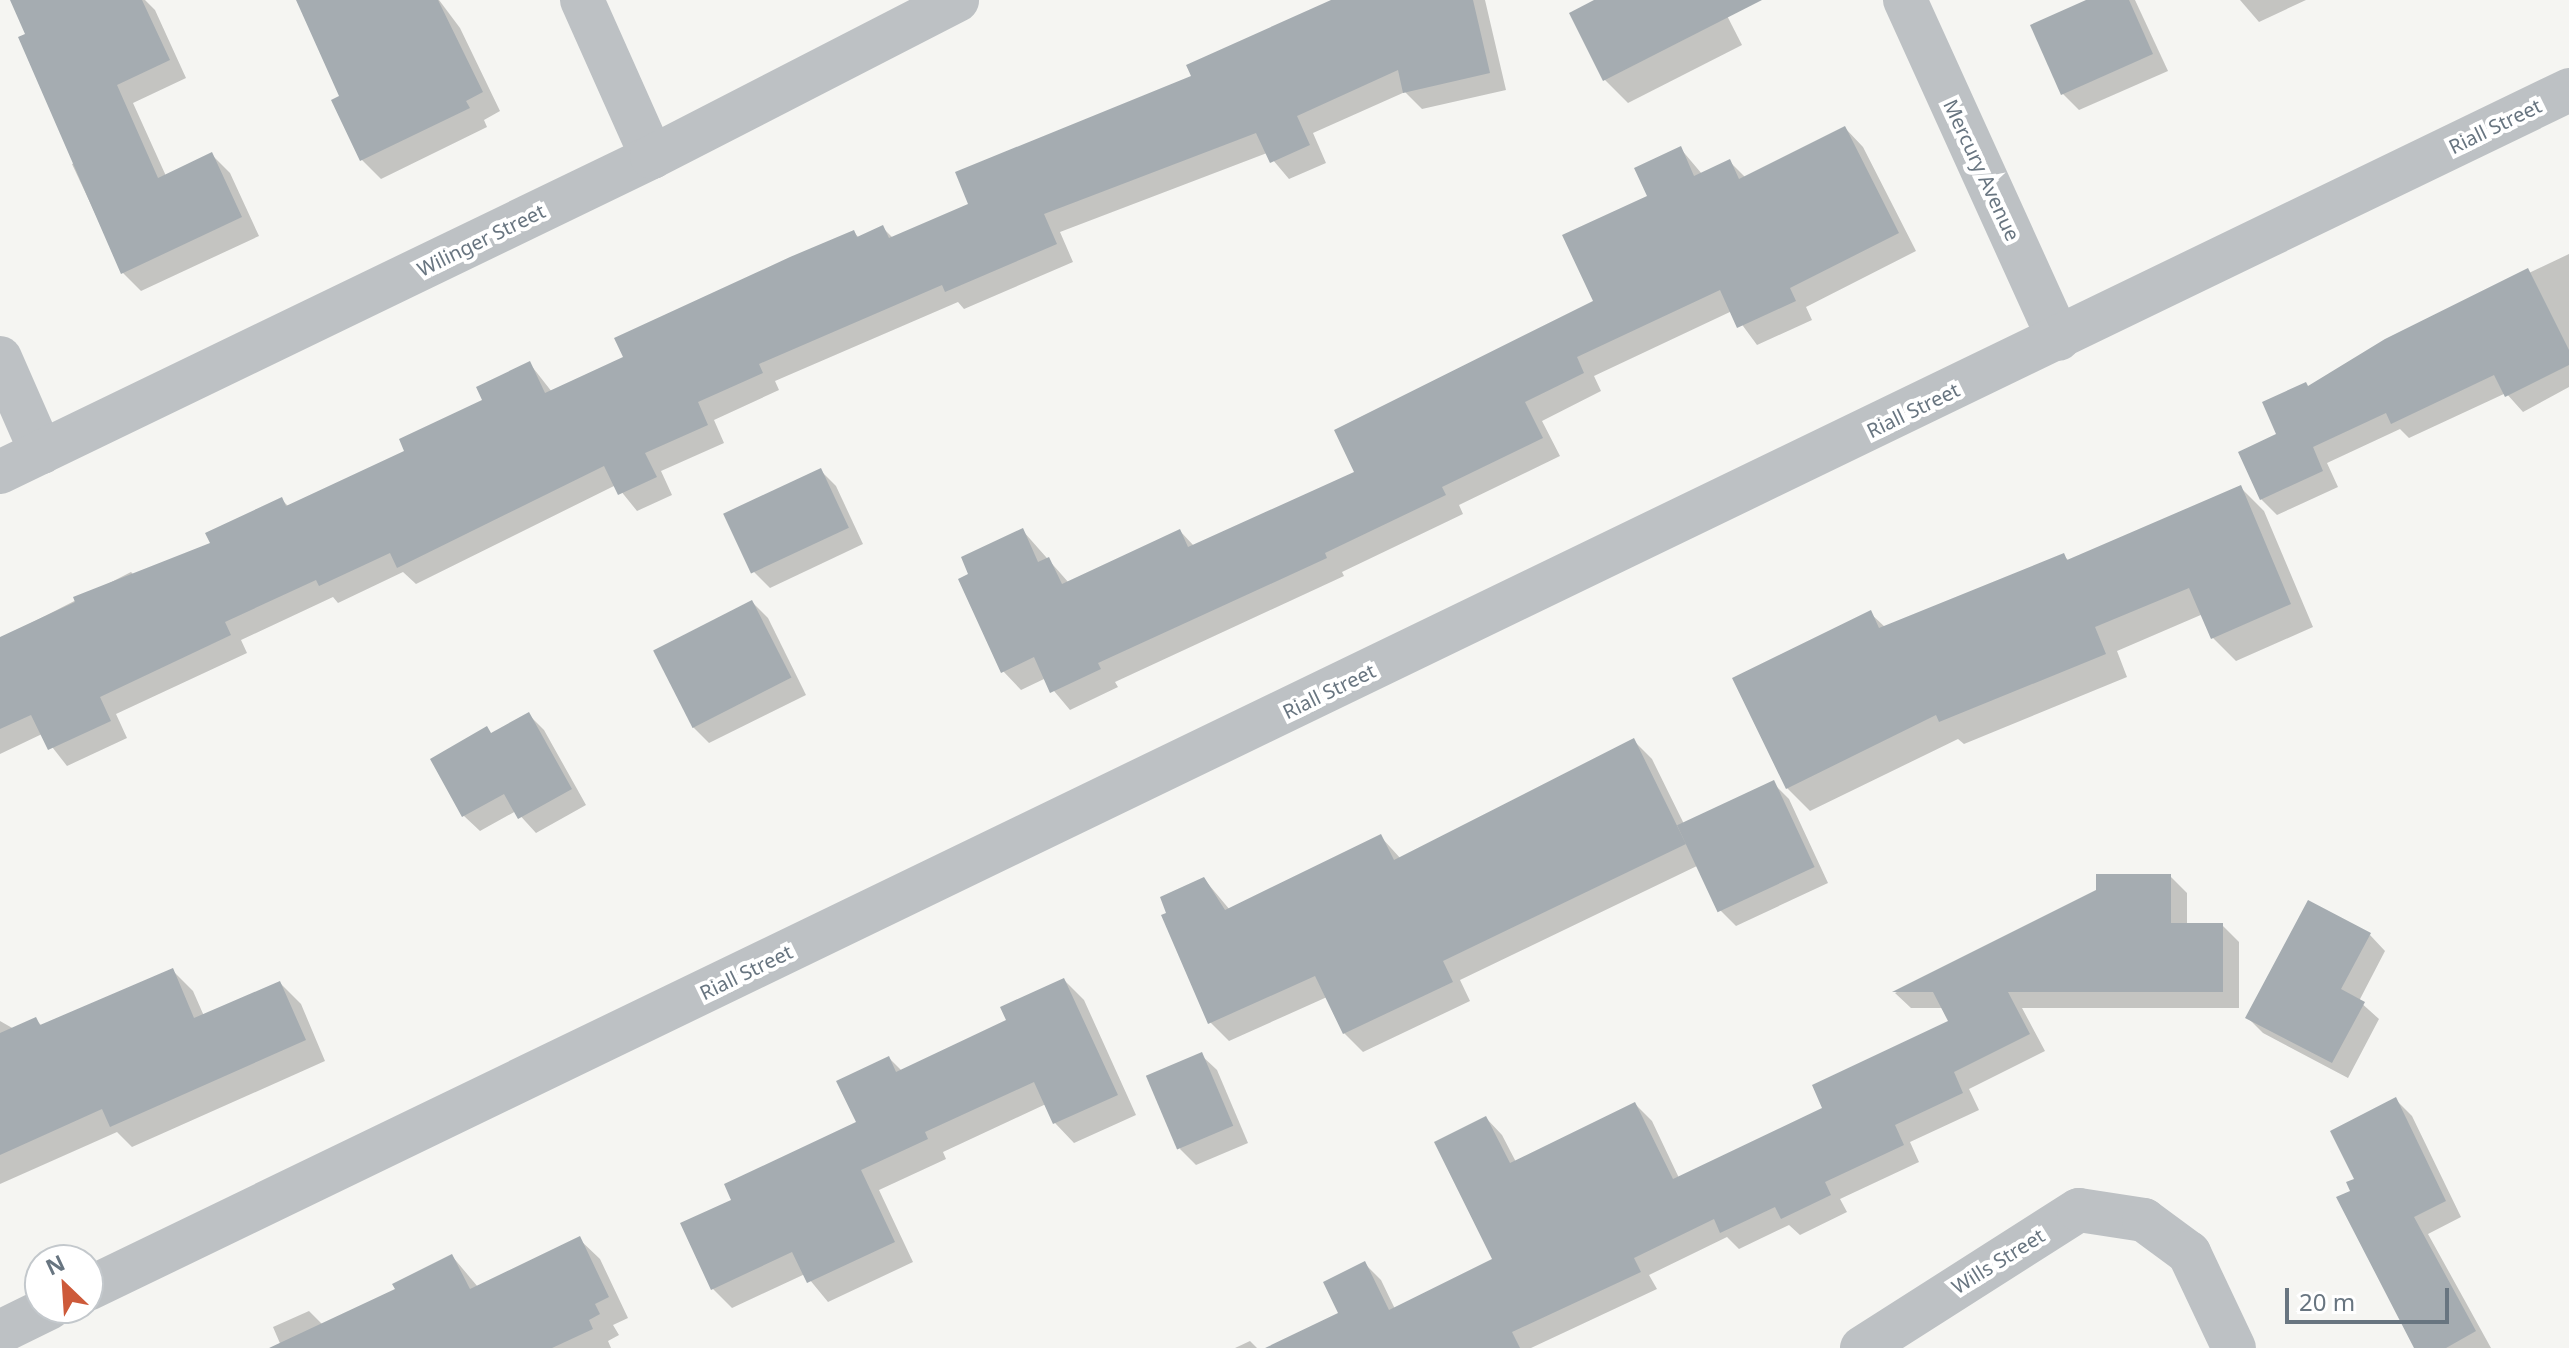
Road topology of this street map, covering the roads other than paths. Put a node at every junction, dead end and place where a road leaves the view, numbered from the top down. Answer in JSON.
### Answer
{"nodes":[{"id":1,"x":582,"y":0,"type":"edge"},
{"id":2,"x":957,"y":0,"type":"edge"},
{"id":3,"x":1905,"y":0,"type":"edge"},
{"id":4,"x":2569,"y":90,"type":"edge"},
{"id":5,"x":652,"y":157,"type":"junction"},
{"id":6,"x":2059,"y":339,"type":"junction"},
{"id":7,"x":0,"y":358,"type":"edge"},
{"id":8,"x":41,"y":452,"type":"junction"},
{"id":9,"x":0,"y":472,"type":"edge"},
{"id":10,"x":104,"y":1281,"type":"edge"},
{"id":11,"x":24,"y":1320,"type":"edge"},
{"id":12,"x":0,"y":1332,"type":"edge"},
{"id":13,"x":1862,"y":1348,"type":"edge"},
{"id":14,"x":2234,"y":1348,"type":"edge"}],
"edges":[{"from":1,"to":5,"type":"street"},
{"from":2,"to":5,"type":"street","name":"Wilinger Street"},
{"from":3,"to":6,"type":"street","name":"Mercury Avenue"},
{"from":4,"to":6,"type":"street","name":"Riall Street"},
{"from":5,"to":8,"type":"street","name":"Wilinger Street"},
{"from":6,"to":10,"type":"street","name":"Riall Street"},
{"from":7,"to":8,"type":"street"},
{"from":8,"to":9,"type":"street","name":"Wilinger Street"},
{"from":11,"to":12,"type":"street"},
{"from":13,"to":14,"type":"street","name":"Wills Street"}]}
